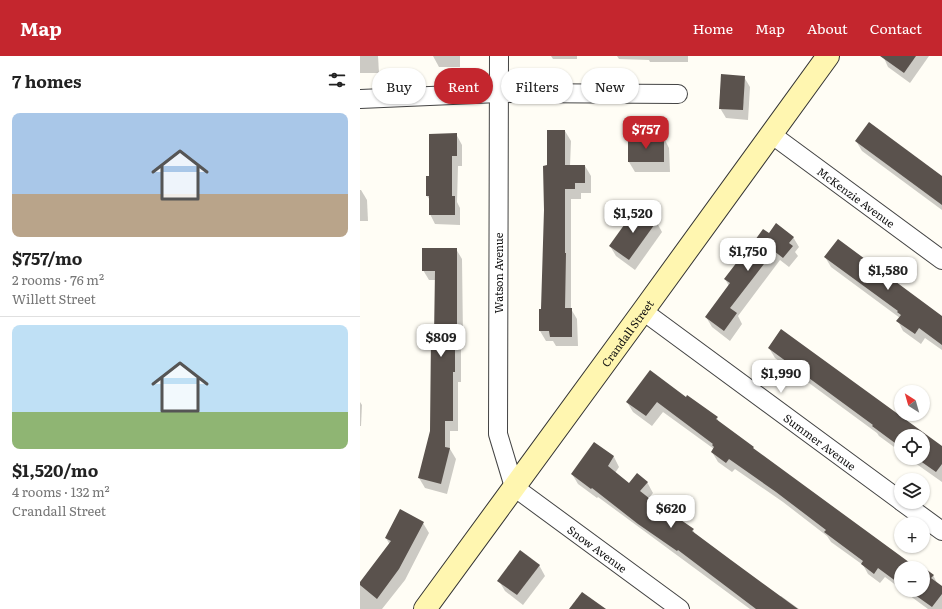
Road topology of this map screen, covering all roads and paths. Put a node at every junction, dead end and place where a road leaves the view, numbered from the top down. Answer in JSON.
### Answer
{"nodes":[{"id":1,"x":498,"y":56,"type":"edge"},
{"id":2,"x":828,"y":56,"type":"edge"},
{"id":3,"x":499,"y":93,"type":"junction"},
{"id":4,"x":678,"y":94,"type":"dead end"},
{"id":5,"x":360,"y":99,"type":"edge"},
{"id":6,"x":771,"y":134,"type":"junction"},
{"id":7,"x":942,"y":260,"type":"edge"},
{"id":8,"x":643,"y":311,"type":"junction"},
{"id":9,"x":514,"y":487,"type":"junction"},
{"id":10,"x":894,"y":496,"type":"edge"},
{"id":11,"x":911,"y":509,"type":"edge"},
{"id":12,"x":942,"y":532,"type":"edge"},
{"id":13,"x":425,"y":609,"type":"edge"},
{"id":14,"x":680,"y":609,"type":"edge"}],
"edges":[{"from":1,"to":3,"type":"street","name":"Watson Avenue"},
{"from":2,"to":6,"type":"street","name":"Crandall Street"},
{"from":3,"to":4,"type":"street"},
{"from":3,"to":5,"type":"street"},
{"from":3,"to":9,"type":"street","name":"Watson Avenue"},
{"from":6,"to":7,"type":"street","name":"McKenzie Avenue"},
{"from":6,"to":8,"type":"street","name":"Crandall Street"},
{"from":8,"to":9,"type":"street","name":"Crandall Street"},
{"from":8,"to":10,"type":"street","name":"Summer Avenue"},
{"from":9,"to":13,"type":"street","name":"Crandall Street"},
{"from":9,"to":14,"type":"street","name":"Snow Avenue"},
{"from":11,"to":12,"type":"street","name":"Summer Avenue"}]}
